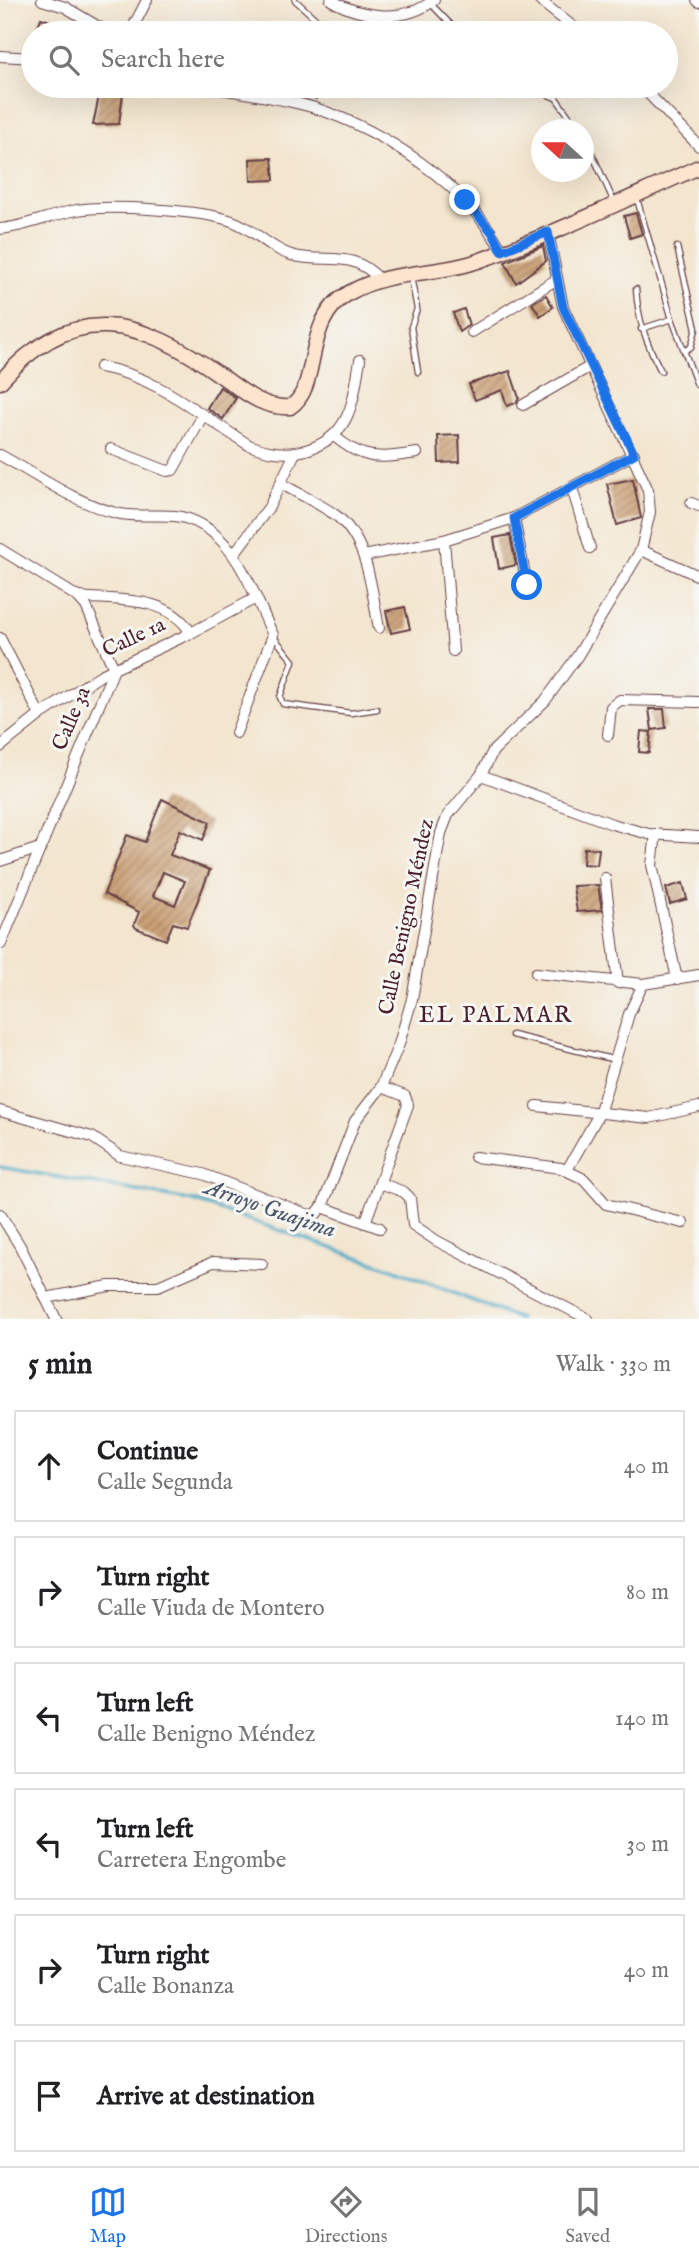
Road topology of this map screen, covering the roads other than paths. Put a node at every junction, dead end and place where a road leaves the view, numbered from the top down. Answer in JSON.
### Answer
{"nodes":[{"id":1,"x":42,"y":0,"type":"edge"},
{"id":2,"x":147,"y":0,"type":"edge"},
{"id":3,"x":295,"y":0,"type":"edge"},
{"id":4,"x":331,"y":0,"type":"edge"},
{"id":5,"x":409,"y":0,"type":"edge"},
{"id":6,"x":539,"y":0,"type":"edge"},
{"id":7,"x":432,"y":1,"type":"edge"},
{"id":8,"x":416,"y":12,"type":"junction"},
{"id":9,"x":89,"y":21,"type":"edge"},
{"id":10,"x":136,"y":21,"type":"edge"},
{"id":11,"x":318,"y":21,"type":"edge"},
{"id":12,"x":449,"y":21,"type":"edge"},
{"id":13,"x":566,"y":21,"type":"edge"},
{"id":14,"x":0,"y":56,"type":"edge"},
{"id":15,"x":21,"y":57,"type":"edge"},
{"id":16,"x":264,"y":98,"type":"edge"},
{"id":17,"x":556,"y":98,"type":"edge"},
{"id":18,"x":653,"y":98,"type":"edge"},
{"id":19,"x":571,"y":119,"type":"edge"},
{"id":20,"x":699,"y":146,"type":"edge"},
{"id":21,"x":594,"y":159,"type":"edge"},
{"id":22,"x":699,"y":167,"type":"edge"},
{"id":23,"x":636,"y":194,"type":"junction"},
{"id":24,"x":615,"y":203,"type":"junction"},
{"id":25,"x":0,"y":229,"type":"edge"},
{"id":26,"x":548,"y":232,"type":"junction"},
{"id":27,"x":677,"y":247,"type":"dead end"},
{"id":28,"x":502,"y":251,"type":"junction"},
{"id":29,"x":410,"y":272,"type":"junction"},
{"id":30,"x":557,"y":279,"type":"junction"},
{"id":31,"x":380,"y":280,"type":"junction"},
{"id":32,"x":636,"y":289,"type":"dead end"},
{"id":33,"x":672,"y":319,"type":"junction"},
{"id":34,"x":641,"y":329,"type":"junction"},
{"id":35,"x":472,"y":332,"type":"dead end"},
{"id":36,"x":684,"y":351,"type":"junction"},
{"id":37,"x":360,"y":360,"type":"dead end"},
{"id":38,"x":100,"y":367,"type":"dead end"},
{"id":39,"x":589,"y":367,"type":"junction"},
{"id":40,"x":660,"y":371,"type":"dead end"},
{"id":41,"x":418,"y":372,"type":"dead end"},
{"id":42,"x":0,"y":382,"type":"edge"},
{"id":43,"x":697,"y":386,"type":"dead end"},
{"id":44,"x":523,"y":405,"type":"dead end"},
{"id":45,"x":203,"y":415,"type":"junction"},
{"id":46,"x":334,"y":436,"type":"junction"},
{"id":47,"x":111,"y":449,"type":"dead end"},
{"id":48,"x":295,"y":453,"type":"junction"},
{"id":49,"x":416,"y":453,"type":"dead end"},
{"id":50,"x":634,"y":454,"type":"junction"},
{"id":51,"x":0,"y":455,"type":"edge"},
{"id":52,"x":282,"y":484,"type":"junction"},
{"id":53,"x":572,"y":488,"type":"junction"},
{"id":54,"x":514,"y":518,"type":"junction"},
{"id":55,"x":443,"y":540,"type":"junction"},
{"id":56,"x":590,"y":548,"type":"dead end"},
{"id":57,"x":0,"y":549,"type":"edge"},
{"id":58,"x":641,"y":550,"type":"junction"},
{"id":59,"x":234,"y":554,"type":"junction"},
{"id":60,"x":364,"y":556,"type":"junction"},
{"id":61,"x":699,"y":576,"type":"edge"},
{"id":62,"x":527,"y":585,"type":"dead end"},
{"id":63,"x":78,"y":597,"type":"junction"},
{"id":64,"x":256,"y":598,"type":"junction"},
{"id":65,"x":379,"y":628,"type":"dead end"},
{"id":66,"x":191,"y":633,"type":"junction"},
{"id":67,"x":273,"y":635,"type":"junction"},
{"id":68,"x":0,"y":638,"type":"edge"},
{"id":69,"x":453,"y":651,"type":"dead end"},
{"id":70,"x":114,"y":669,"type":"junction"},
{"id":71,"x":699,"y":702,"type":"edge"},
{"id":72,"x":377,"y":709,"type":"dead end"},
{"id":73,"x":40,"y":715,"type":"junction"},
{"id":74,"x":236,"y":733,"type":"dead end"},
{"id":75,"x":608,"y":735,"type":"dead end"},
{"id":76,"x":0,"y":747,"type":"edge"},
{"id":77,"x":481,"y":775,"type":"junction"},
{"id":78,"x":656,"y":834,"type":"junction"},
{"id":79,"x":699,"y":836,"type":"edge"},
{"id":80,"x":37,"y":849,"type":"junction"},
{"id":81,"x":0,"y":861,"type":"edge"},
{"id":82,"x":605,"y":878,"type":"dead end"},
{"id":83,"x":1,"y":944,"type":"edge"},
{"id":84,"x":536,"y":973,"type":"dead end"},
{"id":85,"x":699,"y":975,"type":"edge"},
{"id":86,"x":677,"y":979,"type":"junction"},
{"id":87,"x":618,"y":983,"type":"junction"},
{"id":88,"x":643,"y":984,"type":"junction"},
{"id":89,"x":512,"y":1035,"type":"dead end"},
{"id":90,"x":617,"y":1060,"type":"junction"},
{"id":91,"x":381,"y":1087,"type":"junction"},
{"id":92,"x":537,"y":1106,"type":"dead end"},
{"id":93,"x":699,"y":1107,"type":"edge"},
{"id":94,"x":0,"y":1111,"type":"edge"},
{"id":95,"x":599,"y":1114,"type":"junction"},
{"id":96,"x":475,"y":1157,"type":"dead end"},
{"id":97,"x":567,"y":1170,"type":"junction"},
{"id":98,"x":380,"y":1183,"type":"junction"},
{"id":99,"x":322,"y":1207,"type":"junction"},
{"id":100,"x":1,"y":1219,"type":"edge"},
{"id":101,"x":365,"y":1223,"type":"junction"},
{"id":102,"x":683,"y":1223,"type":"dead end"},
{"id":103,"x":380,"y":1228,"type":"dead end"},
{"id":104,"x":262,"y":1264,"type":"dead end"},
{"id":105,"x":46,"y":1298,"type":"junction"},
{"id":106,"x":56,"y":1319,"type":"edge"},
{"id":107,"x":588,"y":1319,"type":"edge"}],
"edges":[{"from":1,"to":9,"type":"street"},
{"from":2,"to":10,"type":"street"},
{"from":3,"to":11,"type":"lane"},
{"from":4,"to":8,"type":"street"},
{"from":5,"to":8,"type":"street"},
{"from":6,"to":13,"type":"street"},
{"from":7,"to":8,"type":"street"},
{"from":7,"to":12,"type":"lane"},
{"from":14,"to":15,"type":"street"},
{"from":16,"to":28,"type":"street"},
{"from":17,"to":19,"type":"lane"},
{"from":18,"to":20,"type":"street"},
{"from":21,"to":24,"type":"lane"},
{"from":22,"to":23,"type":"street"},
{"from":23,"to":24,"type":"street"},
{"from":23,"to":33,"type":"lane"},
{"from":24,"to":26,"type":"street"},
{"from":25,"to":31,"type":"street"},
{"from":26,"to":28,"type":"street"},
{"from":26,"to":30,"type":"street","name":"Calle Benigno Méndez"},
{"from":27,"to":36,"type":"lane"},
{"from":28,"to":29,"type":"street"},
{"from":29,"to":31,"type":"street"},
{"from":29,"to":41,"type":"lane"},
{"from":30,"to":35,"type":"street"},
{"from":30,"to":39,"type":"street","name":"Calle Benigno Méndez"},
{"from":31,"to":42,"type":"street"},
{"from":32,"to":34,"type":"lane"},
{"from":33,"to":34,"type":"lane"},
{"from":33,"to":36,"type":"lane"},
{"from":34,"to":40,"type":"lane"},
{"from":36,"to":43,"type":"lane"},
{"from":37,"to":46,"type":"street"},
{"from":38,"to":45,"type":"street"},
{"from":39,"to":44,"type":"street"},
{"from":39,"to":50,"type":"street","name":"Calle Benigno Méndez"},
{"from":45,"to":47,"type":"street"},
{"from":45,"to":48,"type":"street"},
{"from":46,"to":48,"type":"street"},
{"from":46,"to":49,"type":"street"},
{"from":48,"to":52,"type":"street"},
{"from":50,"to":53,"type":"street"},
{"from":50,"to":58,"type":"street","name":"Calle Benigno Méndez"},
{"from":51,"to":59,"type":"street"},
{"from":52,"to":59,"type":"street"},
{"from":52,"to":60,"type":"street"},
{"from":53,"to":54,"type":"street"},
{"from":53,"to":56,"type":"street"},
{"from":54,"to":55,"type":"street"},
{"from":54,"to":62,"type":"street"},
{"from":55,"to":60,"type":"street"},
{"from":55,"to":69,"type":"street"},
{"from":57,"to":63,"type":"street","name":"Calle 3a"},
{"from":58,"to":61,"type":"street"},
{"from":58,"to":77,"type":"street","name":"Calle Benigno Méndez"},
{"from":59,"to":64,"type":"street"},
{"from":60,"to":65,"type":"street"},
{"from":63,"to":66,"type":"street"},
{"from":63,"to":70,"type":"street","name":"Calle 3a"},
{"from":64,"to":66,"type":"street","name":"Calle 1a"},
{"from":64,"to":67,"type":"street"},
{"from":66,"to":70,"type":"street","name":"Calle 1a"},
{"from":67,"to":72,"type":"lane"},
{"from":67,"to":74,"type":"street"},
{"from":68,"to":73,"type":"street"},
{"from":70,"to":73,"type":"street","name":"Calle 1a"},
{"from":70,"to":80,"type":"street","name":"Calle 3a"},
{"from":71,"to":75,"type":"street"},
{"from":73,"to":76,"type":"street","name":"Calle 1a"},
{"from":77,"to":78,"type":"street"},
{"from":77,"to":91,"type":"street","name":"Calle Benigno Méndez"},
{"from":78,"to":79,"type":"street"},
{"from":78,"to":86,"type":"street"},
{"from":80,"to":81,"type":"street"},
{"from":80,"to":83,"type":"street","name":"Calle 3a"},
{"from":82,"to":87,"type":"street"},
{"from":84,"to":87,"type":"street"},
{"from":85,"to":86,"type":"street"},
{"from":86,"to":88,"type":"street"},
{"from":87,"to":88,"type":"street"},
{"from":88,"to":90,"type":"street"},
{"from":89,"to":90,"type":"lane"},
{"from":90,"to":95,"type":"street"},
{"from":91,"to":98,"type":"street"},
{"from":91,"to":99,"type":"street","name":"Calle Benigno Méndez"},
{"from":92,"to":95,"type":"street"},
{"from":93,"to":95,"type":"street"},
{"from":94,"to":99,"type":"street"},
{"from":95,"to":97,"type":"street"},
{"from":96,"to":97,"type":"street"},
{"from":97,"to":102,"type":"street"},
{"from":98,"to":101,"type":"street"},
{"from":98,"to":107,"type":"street"},
{"from":99,"to":101,"type":"street"},
{"from":100,"to":105,"type":"street"},
{"from":101,"to":103,"type":"street"},
{"from":104,"to":105,"type":"street"},
{"from":105,"to":106,"type":"street"}]}
